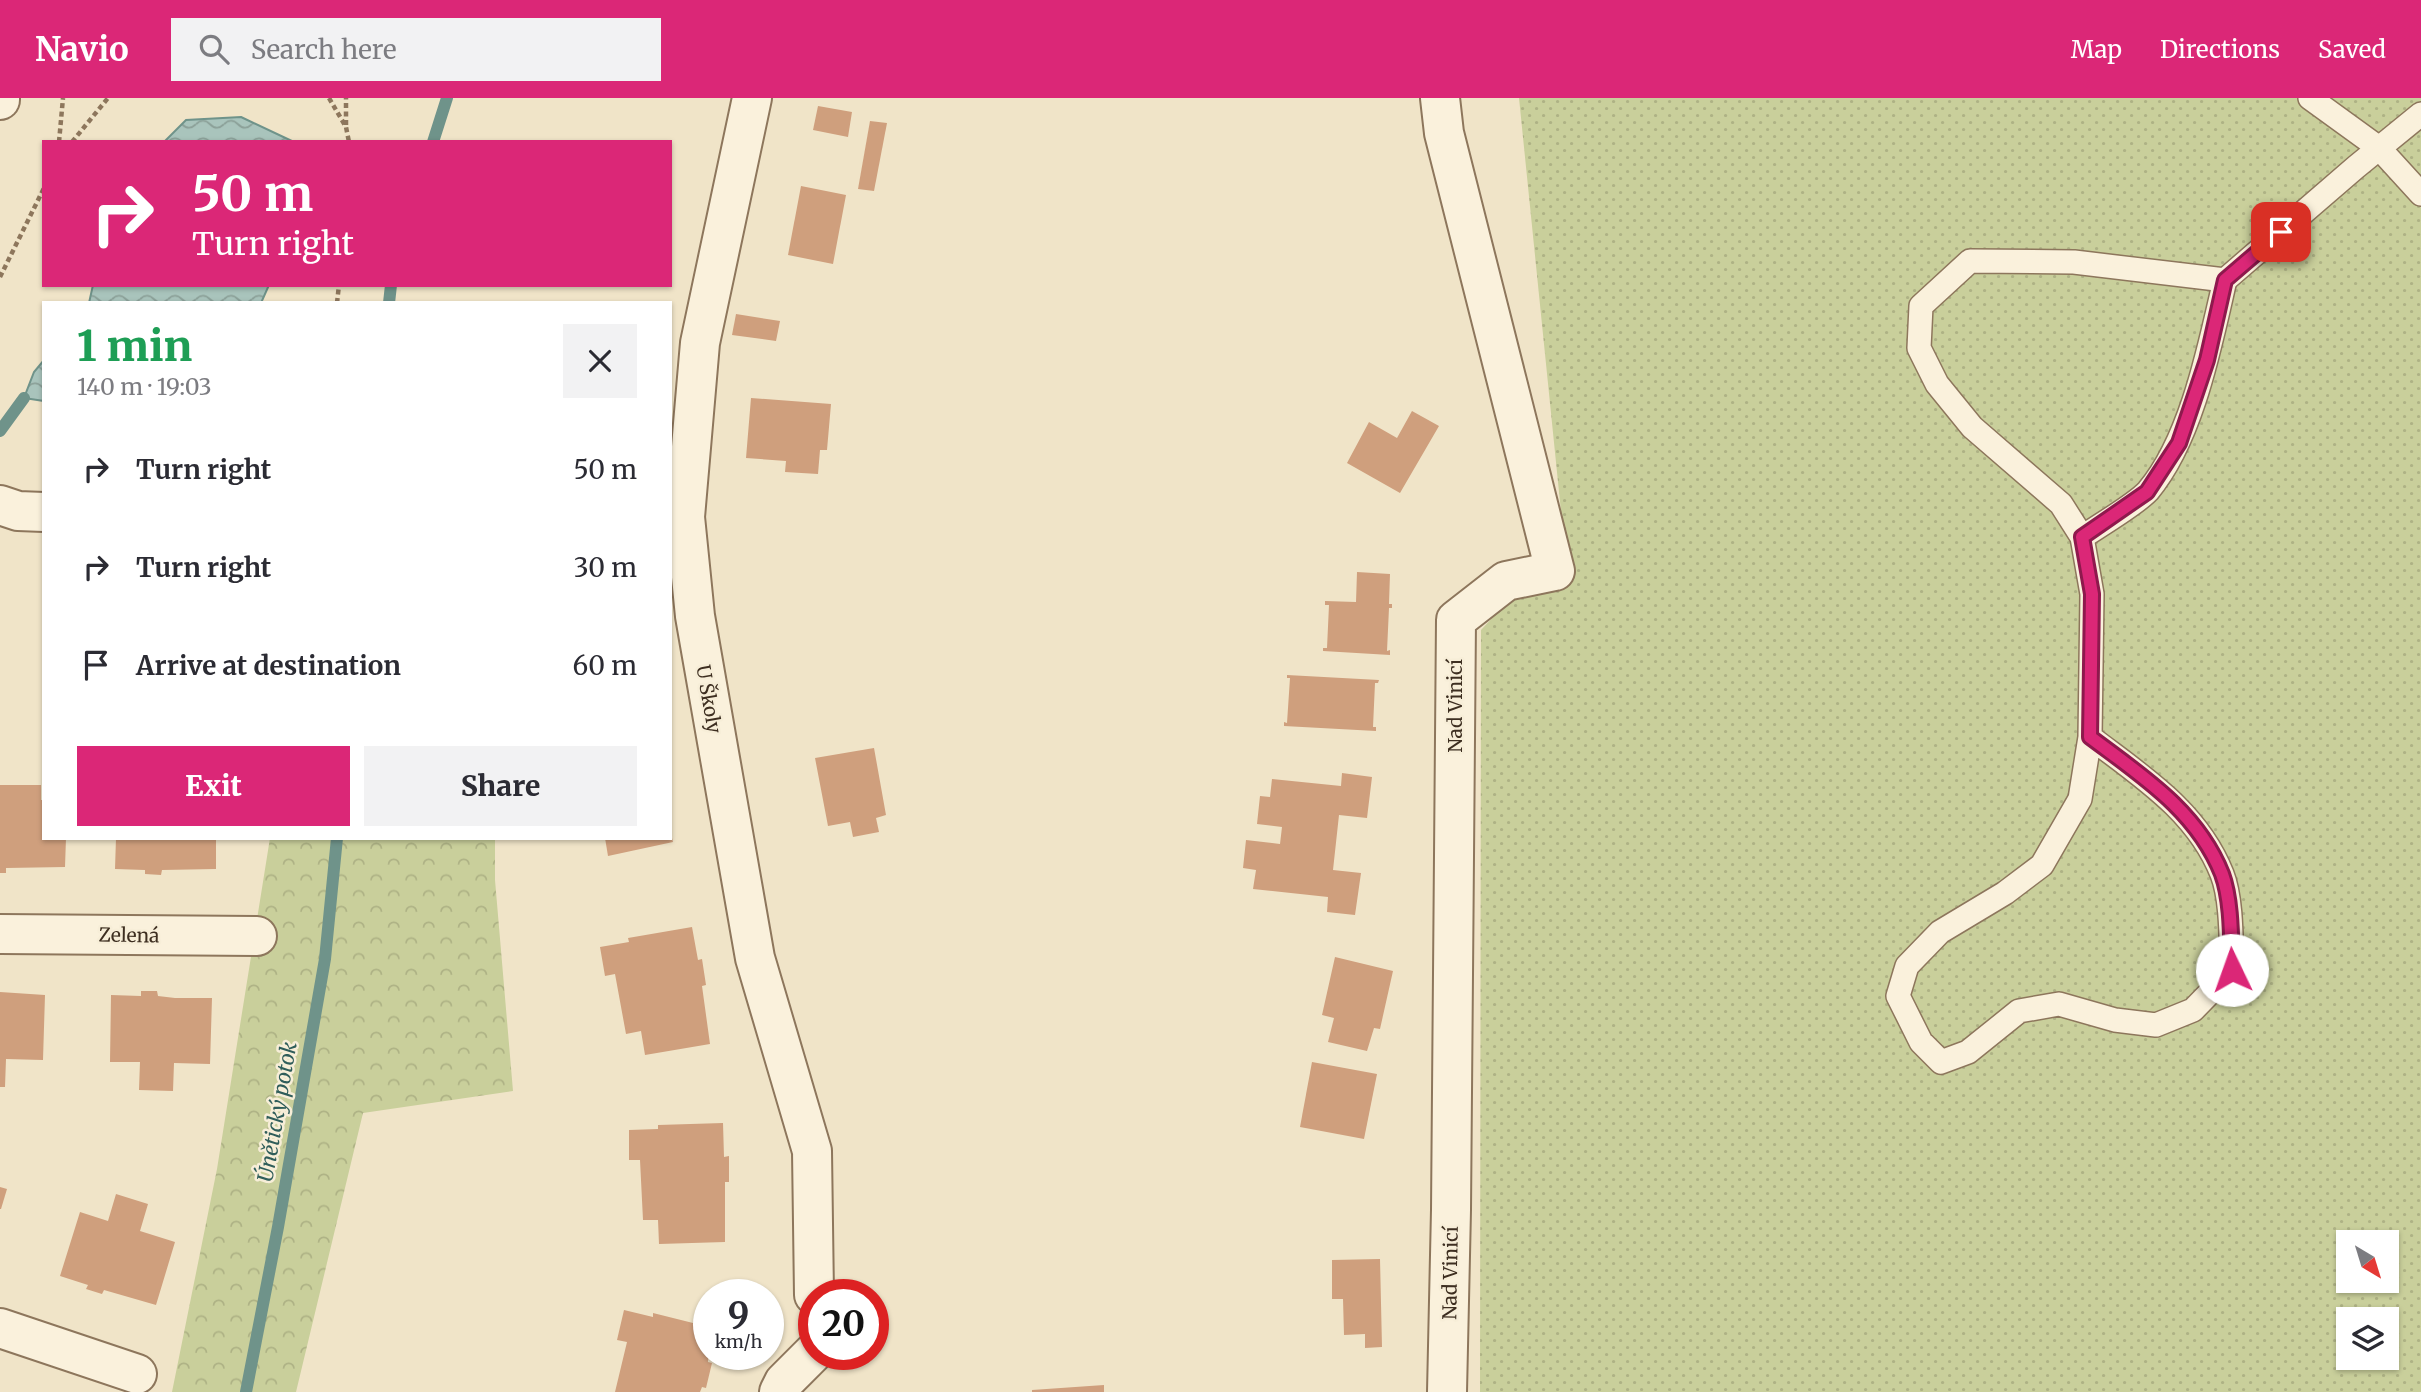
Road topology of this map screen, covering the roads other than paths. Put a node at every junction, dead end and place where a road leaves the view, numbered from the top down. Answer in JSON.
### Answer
{"nodes":[{"id":1,"x":752,"y":98,"type":"edge"},
{"id":2,"x":1440,"y":98,"type":"edge"},
{"id":3,"x":2311,"y":98,"type":"edge"},
{"id":4,"x":2421,"y":114,"type":"edge"},
{"id":5,"x":2379,"y":148,"type":"junction"},
{"id":6,"x":2421,"y":194,"type":"edge"},
{"id":7,"x":2225,"y":280,"type":"junction"},
{"id":8,"x":0,"y":505,"type":"edge"},
{"id":9,"x":42,"y":512,"type":"edge"},
{"id":10,"x":678,"y":517,"type":"edge"},
{"id":11,"x":2082,"y":537,"type":"junction"},
{"id":12,"x":2090,"y":737,"type":"junction"},
{"id":13,"x":0,"y":934,"type":"edge"},
{"id":14,"x":257,"y":936,"type":"dead end"},
{"id":15,"x":814,"y":1279,"type":"edge"},
{"id":16,"x":0,"y":1328,"type":"edge"},
{"id":17,"x":798,"y":1368,"type":"edge"},
{"id":18,"x":816,"y":1370,"type":"edge"},
{"id":19,"x":138,"y":1374,"type":"dead end"},
{"id":20,"x":779,"y":1392,"type":"edge"},
{"id":21,"x":818,"y":1392,"type":"edge"},
{"id":22,"x":1447,"y":1392,"type":"edge"}],
"edges":[{"from":1,"to":10,"type":"street","name":"U Školy"},
{"from":2,"to":22,"type":"street","name":"Nad Vinicí"},
{"from":3,"to":5,"type":"lane"},
{"from":4,"to":5,"type":"lane"},
{"from":5,"to":6,"type":"lane"},
{"from":5,"to":7,"type":"lane"},
{"from":7,"to":11,"type":"lane"},
{"from":7,"to":11,"type":"lane"},
{"from":8,"to":9,"type":"street"},
{"from":10,"to":15,"type":"street","name":"U Školy"},
{"from":11,"to":12,"type":"lane"},
{"from":12,"to":12,"type":"lane"},
{"from":13,"to":14,"type":"street","name":"Zelená"},
{"from":16,"to":19,"type":"street"},
{"from":17,"to":20,"type":"street"},
{"from":18,"to":21,"type":"street"}]}
